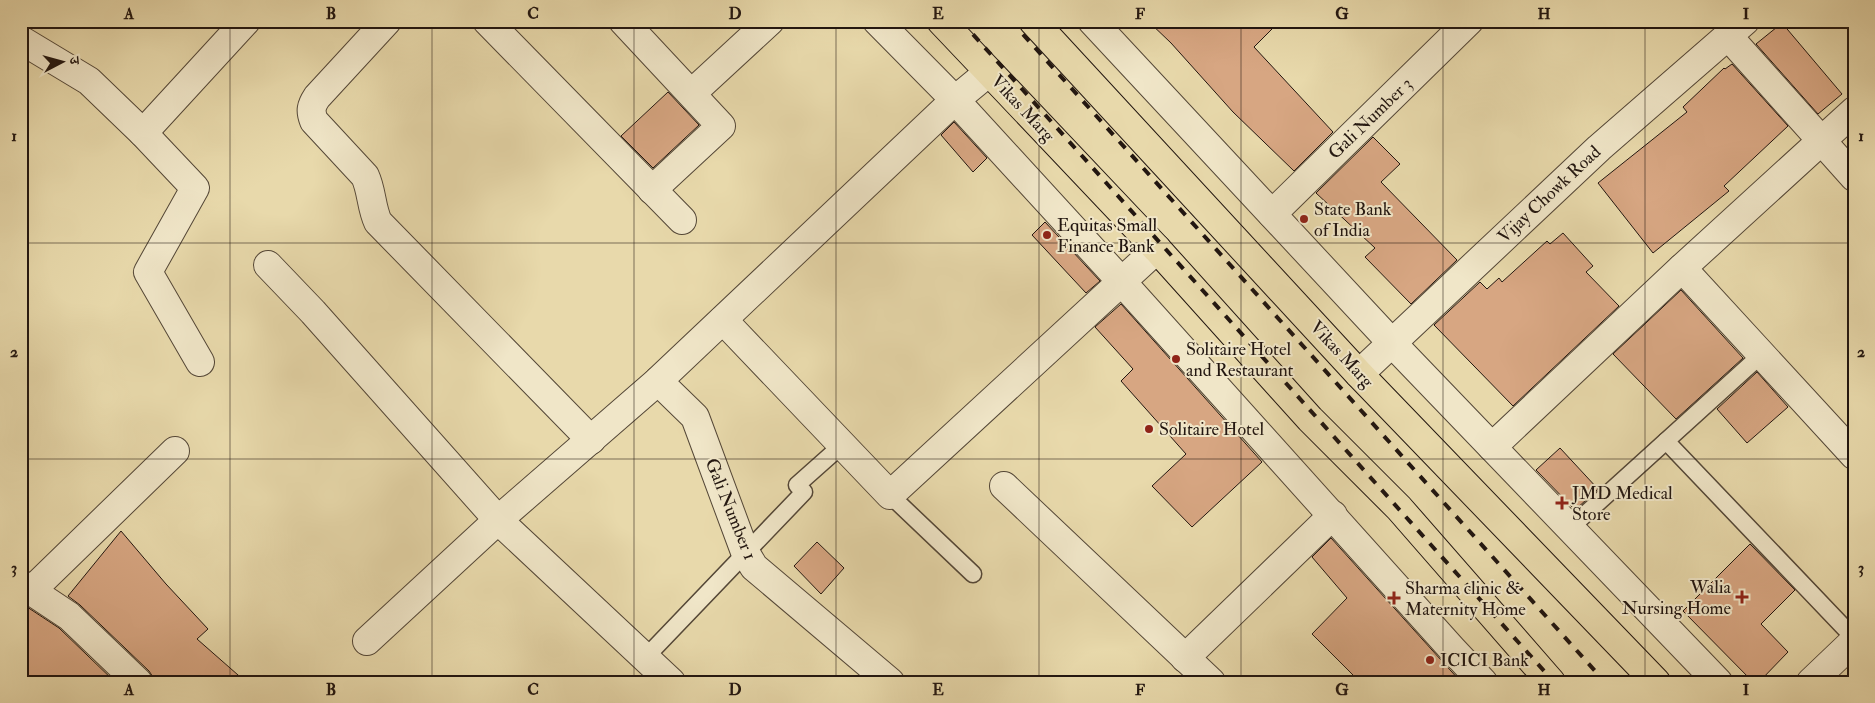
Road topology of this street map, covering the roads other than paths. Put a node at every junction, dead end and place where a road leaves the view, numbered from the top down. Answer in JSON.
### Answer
{"nodes":[{"id":1,"x":31,"y":21,"type":"edge"},
{"id":2,"x":246,"y":21,"type":"edge"},
{"id":3,"x":387,"y":21,"type":"edge"},
{"id":4,"x":487,"y":21,"type":"edge"},
{"id":5,"x":623,"y":21,"type":"edge"},
{"id":6,"x":877,"y":21,"type":"edge"},
{"id":7,"x":941,"y":21,"type":"edge"},
{"id":8,"x":1033,"y":21,"type":"edge"},
{"id":9,"x":1092,"y":21,"type":"edge"},
{"id":10,"x":1469,"y":21,"type":"edge"},
{"id":11,"x":759,"y":25,"type":"edge"},
{"id":12,"x":1736,"y":28,"type":"edge"},
{"id":13,"x":21,"y":35,"type":"edge"},
{"id":14,"x":21,"y":40,"type":"edge"},
{"id":15,"x":989,"y":72,"type":"junction"},
{"id":16,"x":692,"y":93,"type":"junction"},
{"id":17,"x":955,"y":100,"type":"junction"},
{"id":18,"x":1854,"y":111,"type":"edge"},
{"id":19,"x":143,"y":133,"type":"junction"},
{"id":20,"x":1820,"y":141,"type":"junction"},
{"id":21,"x":1854,"y":177,"type":"edge"},
{"id":22,"x":652,"y":190,"type":"junction"},
{"id":23,"x":1272,"y":214,"type":"junction"},
{"id":24,"x":682,"y":220,"type":"dead end"},
{"id":25,"x":1157,"y":249,"type":"junction"},
{"id":26,"x":268,"y":265,"type":"dead end"},
{"id":27,"x":1682,"y":268,"type":"junction"},
{"id":28,"x":1121,"y":281,"type":"junction"},
{"id":29,"x":722,"y":320,"type":"junction"},
{"id":30,"x":1392,"y":343,"type":"junction"},
{"id":31,"x":1761,"y":355,"type":"junction"},
{"id":32,"x":200,"y":362,"type":"dead end"},
{"id":33,"x":1359,"y":374,"type":"junction"},
{"id":34,"x":658,"y":381,"type":"junction"},
{"id":35,"x":591,"y":440,"type":"junction"},
{"id":36,"x":1666,"y":441,"type":"junction"},
{"id":37,"x":842,"y":446,"type":"junction"},
{"id":38,"x":1492,"y":447,"type":"junction"},
{"id":39,"x":174,"y":451,"type":"dead end"},
{"id":40,"x":1854,"y":455,"type":"edge"},
{"id":41,"x":1004,"y":486,"type":"dead end"},
{"id":42,"x":890,"y":495,"type":"junction"},
{"id":43,"x":1333,"y":514,"type":"junction"},
{"id":44,"x":498,"y":520,"type":"junction"},
{"id":45,"x":1570,"y":528,"type":"junction"},
{"id":46,"x":745,"y":552,"type":"junction"},
{"id":47,"x":972,"y":574,"type":"dead end"},
{"id":48,"x":26,"y":587,"type":"edge"},
{"id":49,"x":1854,"y":639,"type":"edge"},
{"id":50,"x":367,"y":641,"type":"dead end"},
{"id":51,"x":645,"y":658,"type":"junction"},
{"id":52,"x":1185,"y":658,"type":"junction"},
{"id":53,"x":138,"y":682,"type":"edge"},
{"id":54,"x":671,"y":682,"type":"edge"},
{"id":55,"x":890,"y":682,"type":"edge"},
{"id":56,"x":1211,"y":682,"type":"edge"},
{"id":57,"x":1483,"y":682,"type":"edge"},
{"id":58,"x":1551,"y":682,"type":"edge"},
{"id":59,"x":1656,"y":682,"type":"edge"},
{"id":60,"x":1718,"y":682,"type":"edge"},
{"id":61,"x":1811,"y":682,"type":"edge"}],
"edges":[{"from":1,"to":13,"type":"street"},
{"from":2,"to":19,"type":"street"},
{"from":3,"to":35,"type":"street"},
{"from":4,"to":22,"type":"street"},
{"from":5,"to":16,"type":"street"},
{"from":6,"to":17,"type":"street"},
{"from":7,"to":15,"type":"main road","name":"Vikas Marg"},
{"from":8,"to":33,"type":"main road","name":"Vikas Marg"},
{"from":9,"to":23,"type":"street"},
{"from":10,"to":23,"type":"street","name":"Gali Number 3"},
{"from":11,"to":16,"type":"street"},
{"from":12,"to":20,"type":"street"},
{"from":12,"to":30,"type":"street","name":"Vijay Chowk Road"},
{"from":14,"to":19,"type":"street"},
{"from":15,"to":17,"type":"street"},
{"from":15,"to":25,"type":"main road","name":"Vikas Marg"},
{"from":16,"to":22,"type":"street"},
{"from":17,"to":28,"type":"street"},
{"from":17,"to":29,"type":"street"},
{"from":18,"to":20,"type":"street"},
{"from":19,"to":32,"type":"street"},
{"from":20,"to":21,"type":"street"},
{"from":20,"to":27,"type":"street"},
{"from":22,"to":24,"type":"street"},
{"from":23,"to":30,"type":"street"},
{"from":25,"to":28,"type":"street"},
{"from":25,"to":58,"type":"main road","name":"Vikas Marg"},
{"from":26,"to":44,"type":"street"},
{"from":27,"to":31,"type":"street"},
{"from":27,"to":38,"type":"street"},
{"from":28,"to":42,"type":"street"},
{"from":28,"to":43,"type":"street"},
{"from":29,"to":34,"type":"street"},
{"from":29,"to":37,"type":"street"},
{"from":30,"to":33,"type":"street","name":"Vijay Chowk Road"},
{"from":30,"to":38,"type":"street"},
{"from":31,"to":36,"type":"lane"},
{"from":31,"to":40,"type":"street"},
{"from":33,"to":59,"type":"main road","name":"Vikas Marg"},
{"from":34,"to":35,"type":"street"},
{"from":34,"to":46,"type":"street","name":"Gali Number 1"},
{"from":35,"to":44,"type":"street"},
{"from":36,"to":45,"type":"lane"},
{"from":36,"to":49,"type":"lane"},
{"from":37,"to":42,"type":"street"},
{"from":37,"to":46,"type":"lane"},
{"from":38,"to":45,"type":"street"},
{"from":39,"to":48,"type":"street"},
{"from":41,"to":52,"type":"street"},
{"from":42,"to":47,"type":"lane"},
{"from":43,"to":52,"type":"street"},
{"from":43,"to":57,"type":"street"},
{"from":44,"to":50,"type":"street"},
{"from":44,"to":51,"type":"street"},
{"from":45,"to":60,"type":"street"},
{"from":46,"to":51,"type":"lane"},
{"from":46,"to":55,"type":"street","name":"Gali Number 1"},
{"from":48,"to":53,"type":"street"},
{"from":49,"to":61,"type":"street"},
{"from":51,"to":54,"type":"street"},
{"from":52,"to":56,"type":"street"}]}
